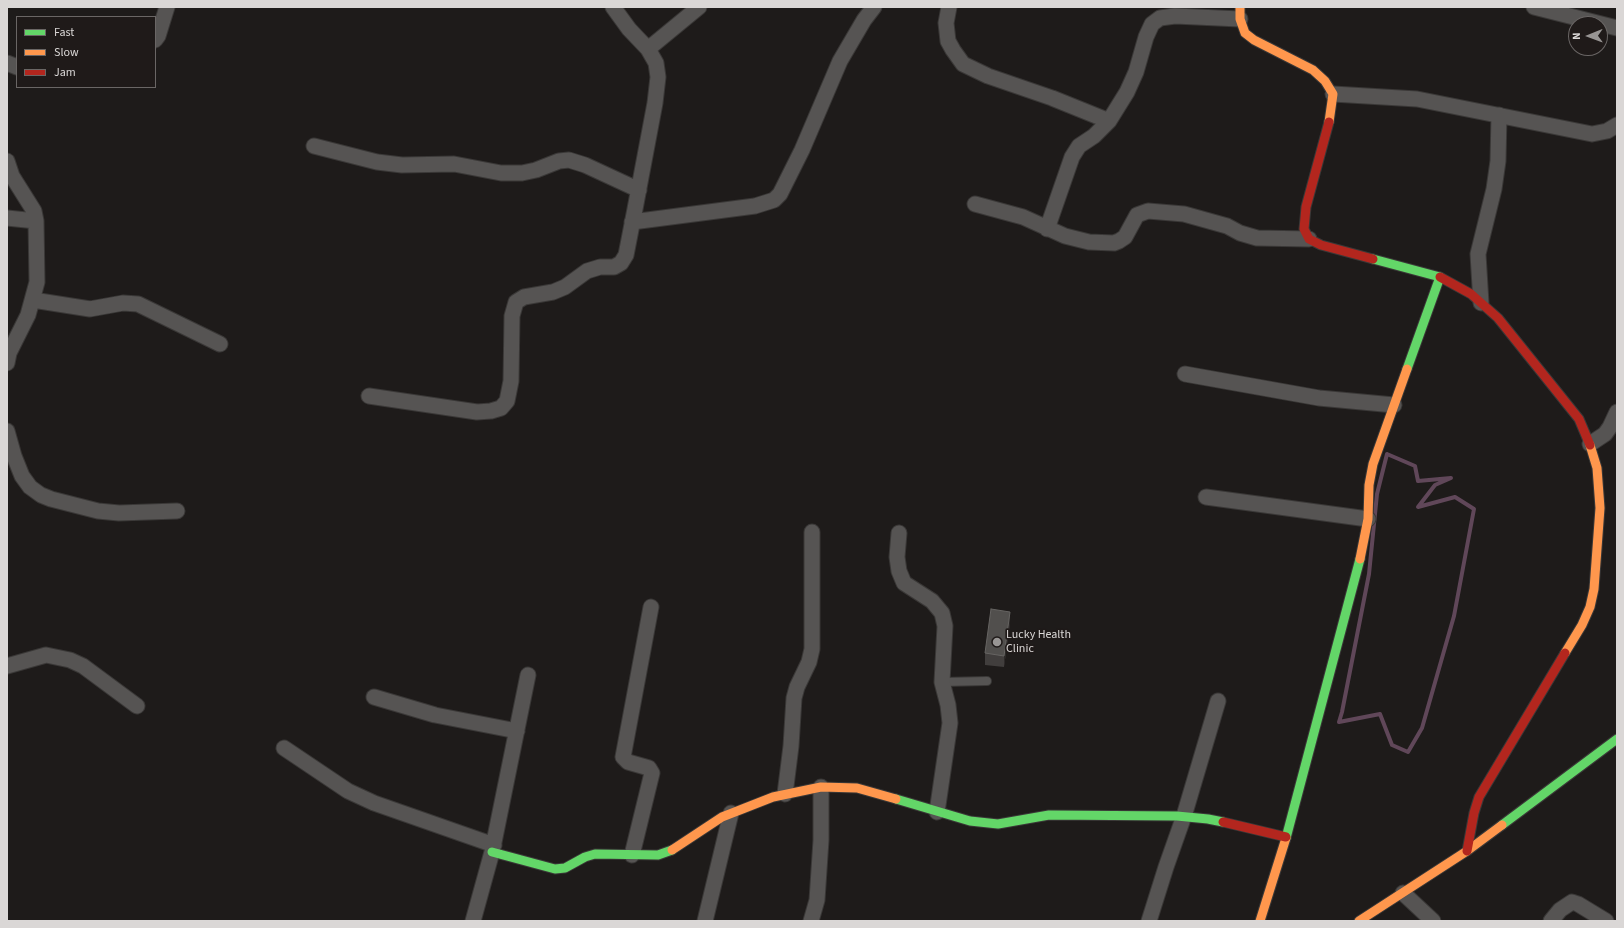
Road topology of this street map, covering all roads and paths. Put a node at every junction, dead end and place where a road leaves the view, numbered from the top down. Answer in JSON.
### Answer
{"nodes":[{"id":1,"x":167,"y":7,"type":"edge"},
{"id":2,"x":613,"y":7,"type":"edge"},
{"id":3,"x":699,"y":7,"type":"edge"},
{"id":4,"x":874,"y":7,"type":"edge"},
{"id":5,"x":949,"y":7,"type":"edge"},
{"id":6,"x":1534,"y":7,"type":"edge"},
{"id":7,"x":1240,"y":13,"type":"edge"},
{"id":8,"x":1617,"y":28,"type":"edge"},
{"id":9,"x":156,"y":39,"type":"edge"},
{"id":10,"x":648,"y":49,"type":"junction"},
{"id":11,"x":1333,"y":94,"type":"junction"},
{"id":12,"x":1499,"y":115,"type":"junction"},
{"id":13,"x":1109,"y":120,"type":"junction"},
{"id":14,"x":1617,"y":125,"type":"edge"},
{"id":15,"x":314,"y":146,"type":"dead end"},
{"id":16,"x":7,"y":161,"type":"edge"},
{"id":17,"x":639,"y":190,"type":"junction"},
{"id":18,"x":975,"y":204,"type":"dead end"},
{"id":19,"x":7,"y":218,"type":"edge"},
{"id":20,"x":36,"y":221,"type":"junction"},
{"id":21,"x":632,"y":222,"type":"junction"},
{"id":22,"x":1047,"y":229,"type":"junction"},
{"id":23,"x":1309,"y":239,"type":"junction"},
{"id":24,"x":1440,"y":277,"type":"junction"},
{"id":25,"x":33,"y":300,"type":"junction"},
{"id":26,"x":1481,"y":303,"type":"junction"},
{"id":27,"x":220,"y":344,"type":"dead end"},
{"id":28,"x":7,"y":363,"type":"edge"},
{"id":29,"x":1185,"y":374,"type":"dead end"},
{"id":30,"x":369,"y":396,"type":"dead end"},
{"id":31,"x":1394,"y":405,"type":"junction"},
{"id":32,"x":1617,"y":412,"type":"edge"},
{"id":33,"x":8,"y":438,"type":"edge"},
{"id":34,"x":1590,"y":444,"type":"junction"},
{"id":35,"x":1206,"y":498,"type":"dead end"},
{"id":36,"x":177,"y":511,"type":"dead end"},
{"id":37,"x":1368,"y":519,"type":"junction"},
{"id":38,"x":812,"y":532,"type":"dead end"},
{"id":39,"x":899,"y":533,"type":"dead end"},
{"id":40,"x":651,"y":607,"type":"dead end"},
{"id":41,"x":7,"y":666,"type":"edge"},
{"id":42,"x":528,"y":675,"type":"dead end"},
{"id":43,"x":987,"y":681,"type":"dead end"},
{"id":44,"x":942,"y":682,"type":"junction"},
{"id":45,"x":374,"y":697,"type":"dead end"},
{"id":46,"x":1218,"y":701,"type":"dead end"},
{"id":47,"x":137,"y":706,"type":"dead end"},
{"id":48,"x":517,"y":731,"type":"junction"},
{"id":49,"x":1617,"y":739,"type":"edge"},
{"id":50,"x":284,"y":748,"type":"dead end"},
{"id":51,"x":821,"y":787,"type":"junction"},
{"id":52,"x":785,"y":794,"type":"junction"},
{"id":53,"x":732,"y":812,"type":"junction"},
{"id":54,"x":937,"y":812,"type":"junction"},
{"id":55,"x":1184,"y":816,"type":"junction"},
{"id":56,"x":1286,"y":837,"type":"junction"},
{"id":57,"x":493,"y":849,"type":"junction"},
{"id":58,"x":1467,"y":851,"type":"junction"},
{"id":59,"x":632,"y":855,"type":"junction"},
{"id":60,"x":1403,"y":893,"type":"junction"},
{"id":61,"x":473,"y":921,"type":"edge"},
{"id":62,"x":705,"y":921,"type":"edge"},
{"id":63,"x":811,"y":921,"type":"edge"},
{"id":64,"x":1149,"y":921,"type":"edge"},
{"id":65,"x":1260,"y":921,"type":"edge"},
{"id":66,"x":1359,"y":921,"type":"edge"},
{"id":67,"x":1434,"y":921,"type":"edge"},
{"id":68,"x":1551,"y":921,"type":"edge"},
{"id":69,"x":1606,"y":921,"type":"edge"}],
"edges":[{"from":1,"to":9,"type":"street"},
{"from":2,"to":10,"type":"street"},
{"from":3,"to":10,"type":"street"},
{"from":4,"to":21,"type":"street"},
{"from":5,"to":13,"type":"street"},
{"from":6,"to":8,"type":"street"},
{"from":7,"to":11,"type":"street"},
{"from":7,"to":13,"type":"street"},
{"from":10,"to":17,"type":"street"},
{"from":11,"to":12,"type":"street"},
{"from":11,"to":23,"type":"street"},
{"from":12,"to":14,"type":"street"},
{"from":12,"to":26,"type":"street"},
{"from":13,"to":22,"type":"street"},
{"from":15,"to":17,"type":"street"},
{"from":16,"to":20,"type":"street"},
{"from":17,"to":21,"type":"street"},
{"from":18,"to":22,"type":"street"},
{"from":19,"to":20,"type":"street"},
{"from":20,"to":25,"type":"street"},
{"from":21,"to":30,"type":"street"},
{"from":22,"to":23,"type":"street"},
{"from":23,"to":24,"type":"street"},
{"from":24,"to":26,"type":"street"},
{"from":24,"to":31,"type":"street"},
{"from":25,"to":27,"type":"street"},
{"from":25,"to":28,"type":"street"},
{"from":26,"to":34,"type":"street"},
{"from":29,"to":31,"type":"street"},
{"from":31,"to":37,"type":"street"},
{"from":32,"to":34,"type":"street"},
{"from":33,"to":36,"type":"street"},
{"from":34,"to":58,"type":"street"},
{"from":35,"to":37,"type":"street"},
{"from":37,"to":56,"type":"street"},
{"from":38,"to":52,"type":"street"},
{"from":39,"to":44,"type":"street"},
{"from":40,"to":59,"type":"street"},
{"from":41,"to":47,"type":"street"},
{"from":42,"to":48,"type":"street"},
{"from":43,"to":44,"type":"lane"},
{"from":44,"to":54,"type":"street"},
{"from":45,"to":48,"type":"street"},
{"from":46,"to":55,"type":"street"},
{"from":48,"to":57,"type":"street"},
{"from":49,"to":58,"type":"street"},
{"from":50,"to":57,"type":"street"},
{"from":51,"to":52,"type":"street"},
{"from":51,"to":54,"type":"street"},
{"from":51,"to":63,"type":"street"},
{"from":52,"to":53,"type":"street"},
{"from":53,"to":59,"type":"street"},
{"from":53,"to":62,"type":"street"},
{"from":54,"to":55,"type":"street"},
{"from":55,"to":56,"type":"street"},
{"from":55,"to":64,"type":"street"},
{"from":56,"to":65,"type":"street"},
{"from":57,"to":59,"type":"street"},
{"from":57,"to":61,"type":"street"},
{"from":58,"to":60,"type":"street"},
{"from":60,"to":66,"type":"street"},
{"from":60,"to":67,"type":"street"},
{"from":68,"to":69,"type":"street"}]}
